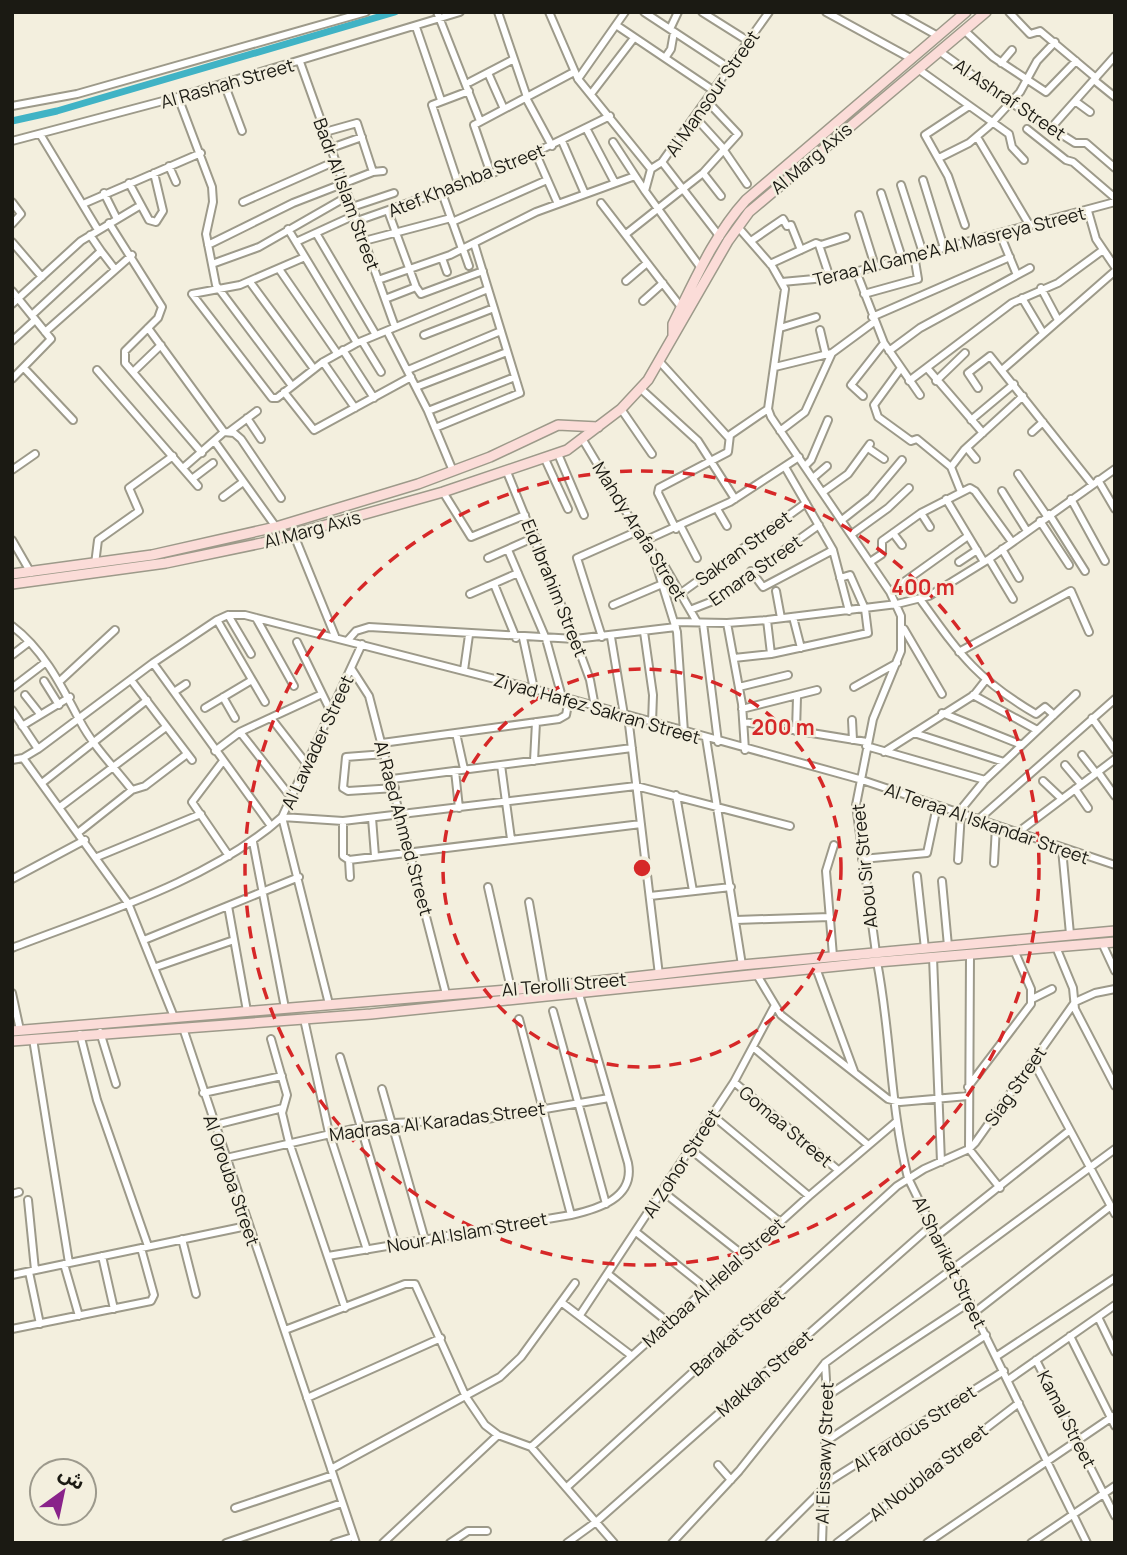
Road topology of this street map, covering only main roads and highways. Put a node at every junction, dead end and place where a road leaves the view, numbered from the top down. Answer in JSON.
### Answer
{"nodes":[{"id":1,"x":986,"y":12,"type":"edge"},
{"id":2,"x":959,"y":14,"type":"edge"},
{"id":3,"x":673,"y":335,"type":"junction"},
{"id":4,"x":598,"y":427,"type":"junction"},
{"id":5,"x":84,"y":571,"type":"junction"},
{"id":6,"x":12,"y":574,"type":"edge"},
{"id":7,"x":12,"y":584,"type":"edge"},
{"id":8,"x":1115,"y":931,"type":"edge"},
{"id":9,"x":1115,"y":942,"type":"edge"},
{"id":10,"x":876,"y":957,"type":"junction"},
{"id":11,"x":369,"y":1000,"type":"junction"},
{"id":12,"x":371,"y":1014,"type":"junction"},
{"id":13,"x":16,"y":1030,"type":"edge"},
{"id":14,"x":12,"y":1041,"type":"edge"}],
"edges":[{"from":1,"to":3,"type":"main road","name":"Al Marg Axis"},
{"from":2,"to":3,"type":"main road","name":"Al Marg Axis"},
{"from":3,"to":4,"type":"main road","name":"Al Marg Axis"},
{"from":4,"to":5,"type":"main road","name":"Al Marg Axis"},
{"from":4,"to":5,"type":"main road","name":"Al Marg Axis"},
{"from":5,"to":6,"type":"main road","name":"Al Marg Axis"},
{"from":5,"to":7,"type":"main road","name":"Al Marg Axis"},
{"from":8,"to":10,"type":"main road","name":"Al Terolli Street"},
{"from":9,"to":10,"type":"main road","name":"Al Terolli Street"},
{"from":10,"to":11,"type":"main road","name":"Al Terolli Street"},
{"from":10,"to":12,"type":"main road","name":"Al Terolli Street"},
{"from":11,"to":12,"type":"main road"},
{"from":11,"to":13,"type":"main road","name":"Al Terolli Street"},
{"from":12,"to":14,"type":"main road","name":"Al Terolli Street"}]}
